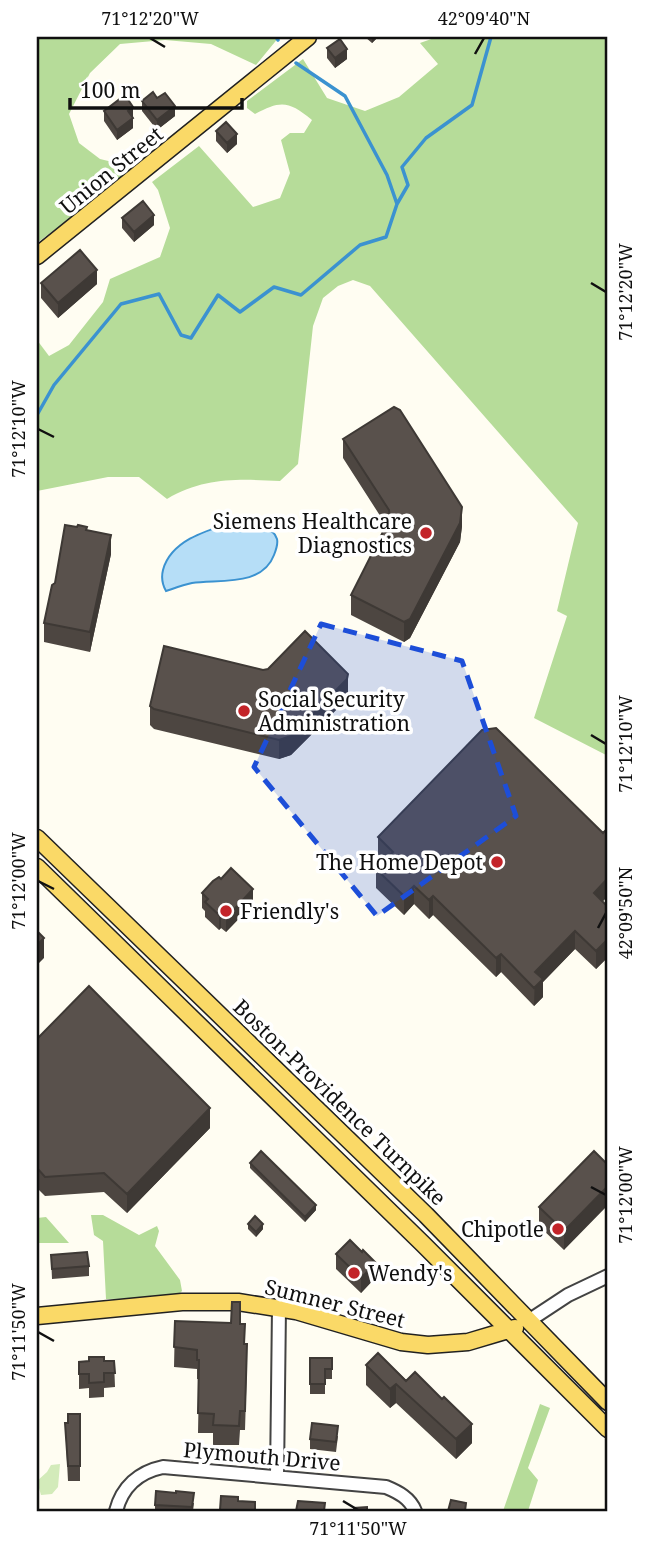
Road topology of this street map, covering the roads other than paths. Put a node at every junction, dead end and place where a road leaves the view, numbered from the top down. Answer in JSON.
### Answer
{"nodes":[{"id":1,"x":309,"y":37,"type":"edge"},
{"id":2,"x":37,"y":256,"type":"edge"},
{"id":3,"x":37,"y":838,"type":"edge"},
{"id":4,"x":37,"y":867,"type":"edge"},
{"id":5,"x":608,"y":1276,"type":"edge"},
{"id":6,"x":279,"y":1307,"type":"junction"},
{"id":7,"x":37,"y":1316,"type":"edge"},
{"id":8,"x":530,"y":1320,"type":"junction"},
{"id":9,"x":508,"y":1331,"type":"junction"},
{"id":10,"x":608,"y":1402,"type":"edge"},
{"id":11,"x":608,"y":1429,"type":"edge"},
{"id":12,"x":277,"y":1477,"type":"junction"},
{"id":13,"x":116,"y":1511,"type":"edge"},
{"id":14,"x":415,"y":1511,"type":"edge"}],
"edges":[{"from":1,"to":2,"type":"main road","name":"Union Street"},
{"from":3,"to":8,"type":"main road","name":"Boston-Providence Turnpike"},
{"from":4,"to":9,"type":"main road","name":"Boston-Providence Turnpike"},
{"from":5,"to":8,"type":"street","name":"Sumner Street"},
{"from":6,"to":7,"type":"main road","name":"Sumner Street"},
{"from":6,"to":9,"type":"main road","name":"Sumner Street"},
{"from":6,"to":12,"type":"street"},
{"from":8,"to":9,"type":"main road","name":"Sumner Street"},
{"from":8,"to":10,"type":"main road","name":"Boston-Providence Turnpike"},
{"from":9,"to":11,"type":"main road","name":"Boston-Providence Turnpike"},
{"from":12,"to":13,"type":"street","name":"Plymouth Drive"},
{"from":12,"to":14,"type":"street","name":"Plymouth Drive"}]}
